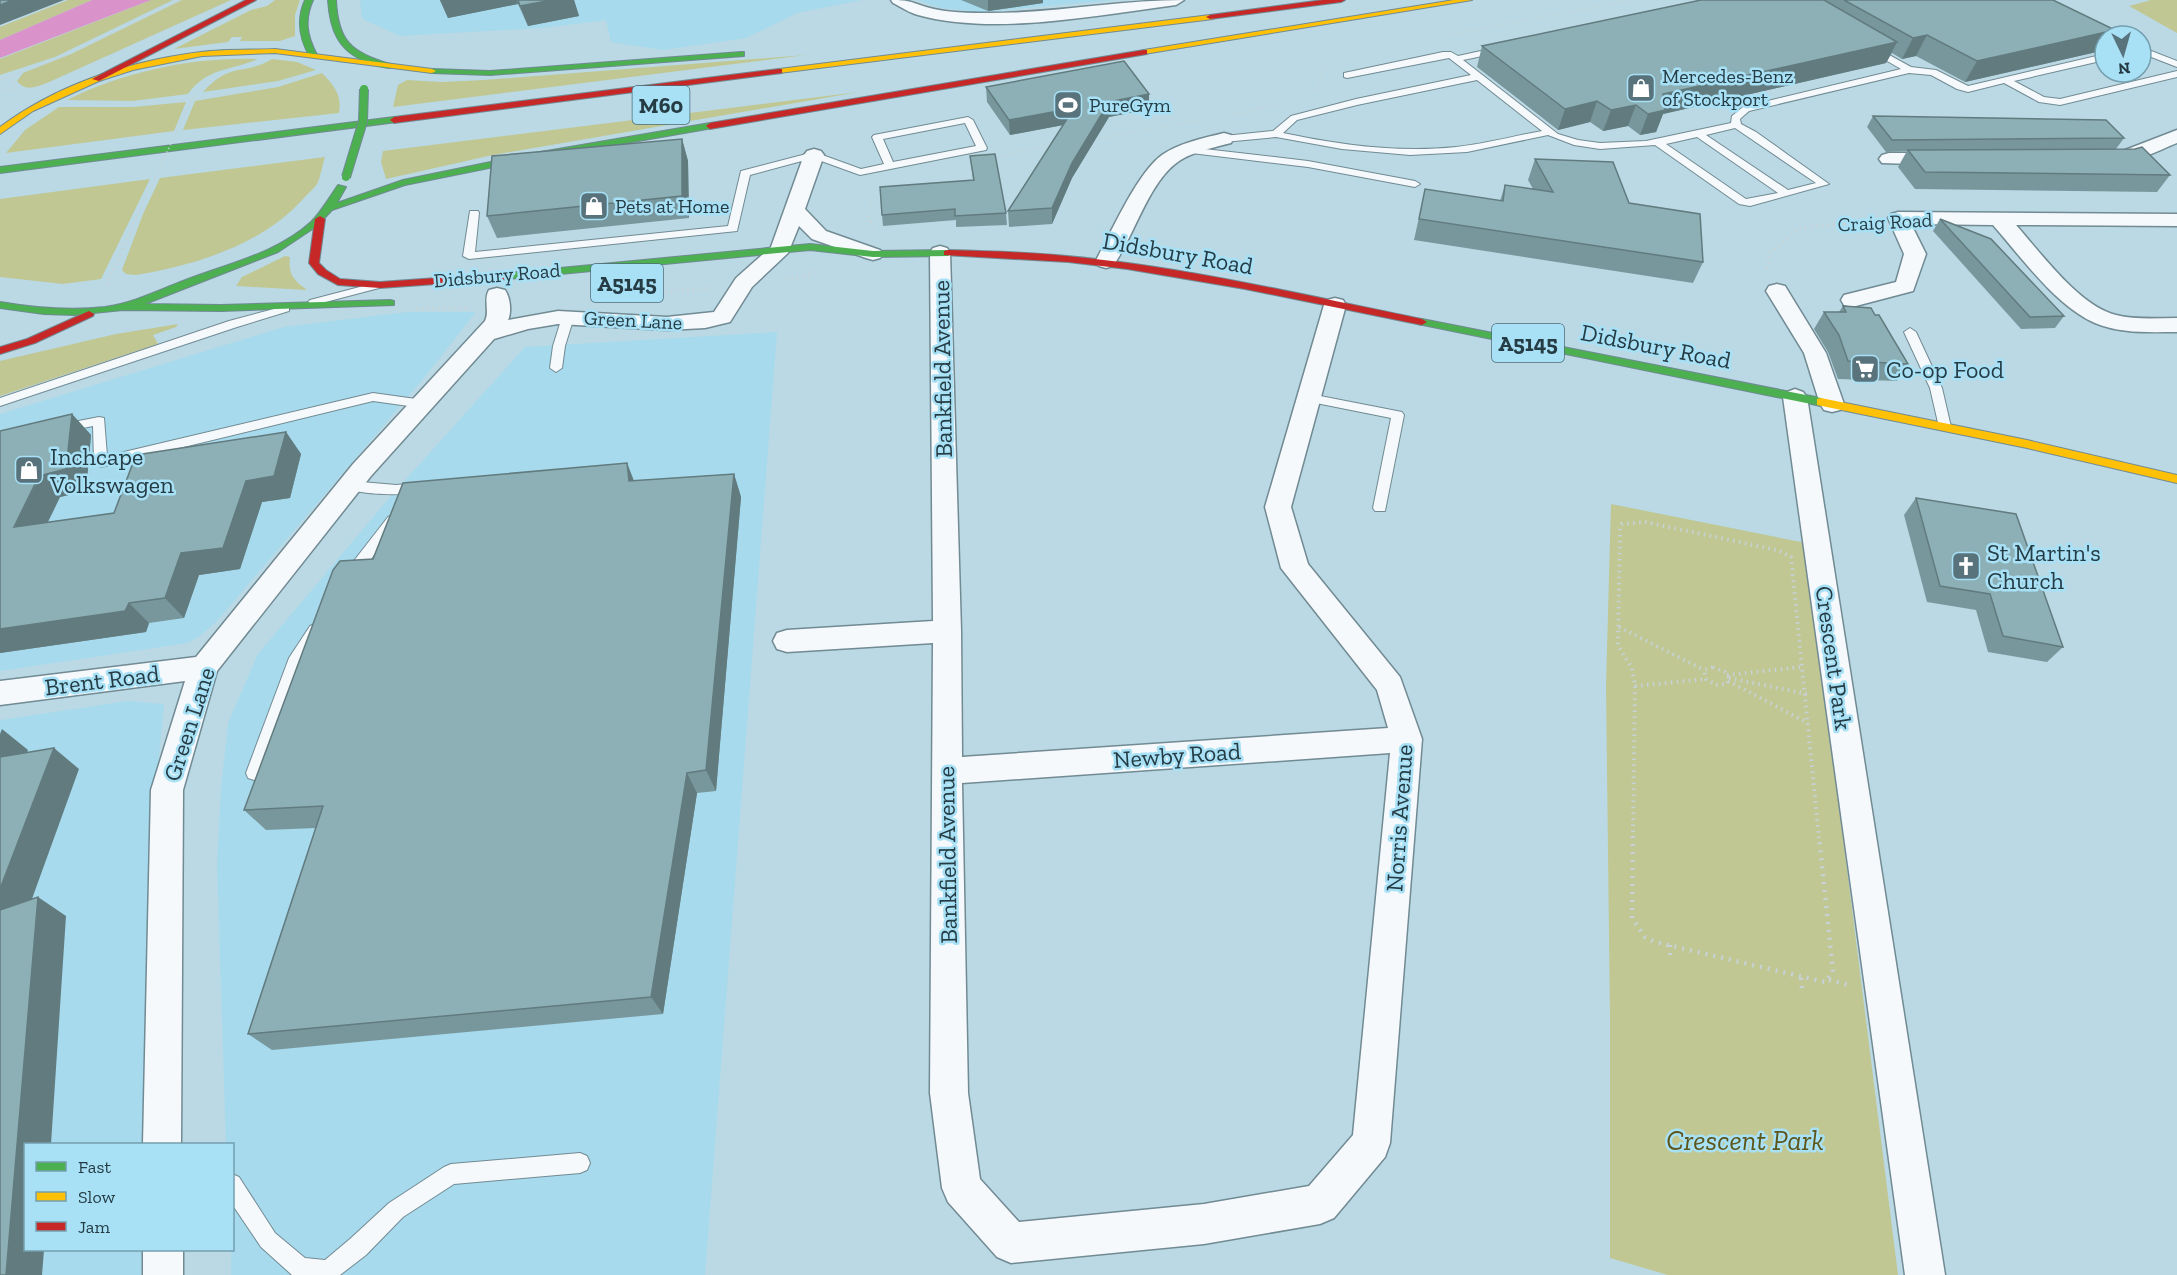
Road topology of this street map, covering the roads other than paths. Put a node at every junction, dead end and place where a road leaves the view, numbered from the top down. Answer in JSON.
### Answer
{"nodes":[{"id":1,"x":252,"y":0,"type":"edge"},
{"id":2,"x":309,"y":0,"type":"edge"},
{"id":3,"x":333,"y":0,"type":"edge"},
{"id":4,"x":899,"y":0,"type":"edge"},
{"id":5,"x":1176,"y":0,"type":"edge"},
{"id":6,"x":1341,"y":0,"type":"edge"},
{"id":7,"x":1468,"y":0,"type":"edge"},
{"id":8,"x":1314,"y":4,"type":"junction"},
{"id":9,"x":1321,"y":22,"type":"junction"},
{"id":10,"x":1858,"y":41,"type":"edge"},
{"id":11,"x":899,"y":42,"type":"dead end"},
{"id":12,"x":1512,"y":47,"type":"edge"},
{"id":13,"x":756,"y":53,"type":"dead end"},
{"id":14,"x":2153,"y":53,"type":"edge"},
{"id":15,"x":313,"y":55,"type":"junction"},
{"id":16,"x":328,"y":59,"type":"junction"},
{"id":17,"x":1455,"y":59,"type":"junction"},
{"id":18,"x":2093,"y":60,"type":"edge"},
{"id":19,"x":991,"y":63,"type":"dead end"},
{"id":20,"x":2177,"y":64,"type":"edge"},
{"id":21,"x":394,"y":67,"type":"junction"},
{"id":22,"x":1909,"y":70,"type":"junction"},
{"id":23,"x":2177,"y":74,"type":"edge"},
{"id":24,"x":1347,"y":75,"type":"dead end"},
{"id":25,"x":1477,"y":77,"type":"junction"},
{"id":26,"x":96,"y":79,"type":"junction"},
{"id":27,"x":2005,"y":80,"type":"junction"},
{"id":28,"x":30,"y":109,"type":"junction"},
{"id":29,"x":0,"y":115,"type":"edge"},
{"id":30,"x":1736,"y":125,"type":"junction"},
{"id":31,"x":0,"y":131,"type":"edge"},
{"id":32,"x":1550,"y":132,"type":"junction"},
{"id":33,"x":1276,"y":134,"type":"junction"},
{"id":34,"x":1698,"y":134,"type":"junction"},
{"id":35,"x":2177,"y":136,"type":"edge"},
{"id":36,"x":1224,"y":139,"type":"joint"},
{"id":37,"x":368,"y":142,"type":"dead end"},
{"id":38,"x":1657,"y":142,"type":"junction"},
{"id":39,"x":345,"y":145,"type":"dead end"},
{"id":40,"x":1187,"y":150,"type":"junction"},
{"id":41,"x":814,"y":155,"type":"junction"},
{"id":42,"x":2088,"y":158,"type":"edge"},
{"id":43,"x":1889,"y":159,"type":"dead end"},
{"id":44,"x":1959,"y":159,"type":"edge"},
{"id":45,"x":889,"y":165,"type":"junction"},
{"id":46,"x":0,"y":170,"type":"edge"},
{"id":47,"x":1415,"y":184,"type":"dead end"},
{"id":48,"x":1787,"y":195,"type":"junction"},
{"id":49,"x":333,"y":207,"type":"junction"},
{"id":50,"x":796,"y":211,"type":"junction"},
{"id":51,"x":474,"y":213,"type":"dead end"},
{"id":52,"x":320,"y":219,"type":"junction"},
{"id":53,"x":2177,"y":220,"type":"edge"},
{"id":54,"x":2001,"y":221,"type":"junction"},
{"id":55,"x":875,"y":246,"type":"junction"},
{"id":56,"x":940,"y":252,"type":"junction"},
{"id":57,"x":1106,"y":262,"type":"junction"},
{"id":58,"x":831,"y":263,"type":"dead end"},
{"id":59,"x":774,"y":267,"type":"junction"},
{"id":60,"x":734,"y":273,"type":"dead end"},
{"id":61,"x":380,"y":285,"type":"junction"},
{"id":62,"x":1777,"y":291,"type":"road end"},
{"id":63,"x":497,"y":295,"type":"dead end"},
{"id":64,"x":1852,"y":300,"type":"dead end"},
{"id":65,"x":404,"y":302,"type":"dead end"},
{"id":66,"x":0,"y":305,"type":"edge"},
{"id":67,"x":1335,"y":305,"type":"junction"},
{"id":68,"x":122,"y":307,"type":"junction"},
{"id":69,"x":293,"y":307,"type":"junction"},
{"id":70,"x":96,"y":311,"type":"junction"},
{"id":71,"x":568,"y":317,"type":"junction"},
{"id":72,"x":2177,"y":325,"type":"edge"},
{"id":73,"x":1910,"y":332,"type":"dead end"},
{"id":74,"x":487,"y":334,"type":"junction"},
{"id":75,"x":0,"y":351,"type":"edge"},
{"id":76,"x":556,"y":368,"type":"dead end"},
{"id":77,"x":1795,"y":397,"type":"junction"},
{"id":78,"x":1310,"y":398,"type":"junction"},
{"id":79,"x":0,"y":402,"type":"edge"},
{"id":80,"x":423,"y":404,"type":"junction"},
{"id":81,"x":1832,"y":404,"type":"junction"},
{"id":82,"x":1945,"y":427,"type":"junction"},
{"id":83,"x":55,"y":429,"type":"edge"},
{"id":84,"x":2177,"y":479,"type":"edge"},
{"id":85,"x":350,"y":486,"type":"junction"},
{"id":86,"x":437,"y":486,"type":"edge"},
{"id":87,"x":416,"y":488,"type":"junction"},
{"id":88,"x":1380,"y":508,"type":"dead end"},
{"id":89,"x":341,"y":589,"type":"edge"},
{"id":90,"x":323,"y":619,"type":"edge"},
{"id":91,"x":947,"y":631,"type":"junction"},
{"id":92,"x":787,"y":641,"type":"dead end"},
{"id":93,"x":204,"y":667,"type":"junction"},
{"id":94,"x":0,"y":693,"type":"edge"},
{"id":95,"x":1407,"y":739,"type":"junction"},
{"id":96,"x":946,"y":771,"type":"junction"},
{"id":97,"x":254,"y":773,"type":"dead end"},
{"id":98,"x":169,"y":1141,"type":"edge"},
{"id":99,"x":580,"y":1163,"type":"dead end"},
{"id":100,"x":234,"y":1187,"type":"edge"},
{"id":101,"x":1204,"y":1224,"type":"joint"},
{"id":102,"x":163,"y":1251,"type":"edge"},
{"id":103,"x":164,"y":1275,"type":"edge"},
{"id":104,"x":1925,"y":1275,"type":"edge"}],
"edges":[{"from":1,"to":26,"type":"main road"},
{"from":2,"to":15,"type":"main road"},
{"from":3,"to":21,"type":"main road"},
{"from":4,"to":5,"type":"street"},
{"from":6,"to":8,"type":"main road","number":"M60"},
{"from":7,"to":9,"type":"main road","number":"M60"},
{"from":8,"to":11,"type":"main road","number":"M60"},
{"from":8,"to":46,"type":"main road","number":"M60"},
{"from":9,"to":19,"type":"main road","number":"M60"},
{"from":9,"to":49,"type":"main road","number":"M60"},
{"from":10,"to":22,"type":"lane"},
{"from":12,"to":17,"type":"lane"},
{"from":13,"to":21,"type":"main road","number":"M60"},
{"from":14,"to":20,"type":"lane"},
{"from":15,"to":16,"type":"main road"},
{"from":15,"to":26,"type":"main road"},
{"from":16,"to":21,"type":"main road"},
{"from":16,"to":49,"type":"main road","bridge":true},
{"from":17,"to":24,"type":"lane"},
{"from":17,"to":25,"type":"lane"},
{"from":18,"to":27,"type":"lane"},
{"from":22,"to":27,"type":"lane"},
{"from":22,"to":30,"type":"lane"},
{"from":23,"to":27,"type":"lane"},
{"from":25,"to":32,"type":"lane"},
{"from":25,"to":33,"type":"lane"},
{"from":26,"to":28,"type":"main road"},
{"from":28,"to":29,"type":"main road"},
{"from":28,"to":31,"type":"main road"},
{"from":30,"to":34,"type":"lane"},
{"from":30,"to":48,"type":"lane"},
{"from":32,"to":33,"type":"lane"},
{"from":32,"to":38,"type":"lane"},
{"from":33,"to":36,"type":"lane"},
{"from":34,"to":38,"type":"lane"},
{"from":34,"to":48,"type":"lane"},
{"from":35,"to":42,"type":"street"},
{"from":36,"to":40,"type":"street"},
{"from":37,"to":39,"type":"main road"},
{"from":38,"to":48,"type":"lane"},
{"from":40,"to":47,"type":"lane"},
{"from":40,"to":57,"type":"street"},
{"from":41,"to":45,"type":"lane"},
{"from":41,"to":50,"type":"street"},
{"from":41,"to":51,"type":"lane"},
{"from":43,"to":44,"type":"street"},
{"from":45,"to":45,"type":"lane"},
{"from":49,"to":52,"type":"main road"},
{"from":50,"to":55,"type":"street"},
{"from":50,"to":59,"type":"street"},
{"from":52,"to":61,"type":"main road","name":"Didsbury Road","number":"A5145"},
{"from":52,"to":68,"type":"main road"},
{"from":53,"to":54,"type":"street","name":"Craig Road"},
{"from":54,"to":64,"type":"street","name":"Craig Road"},
{"from":54,"to":72,"type":"street"},
{"from":55,"to":56,"type":"main road","name":"Didsbury Road","number":"A5145"},
{"from":55,"to":58,"type":"main road","name":"Didsbury Road","number":"A5145"},
{"from":55,"to":59,"type":"main road","name":"Didsbury Road","number":"A5145"},
{"from":56,"to":57,"type":"main road","name":"Didsbury Road","number":"A5145"},
{"from":56,"to":91,"type":"street","name":"Bankfield Avenue"},
{"from":57,"to":67,"type":"main road","name":"Didsbury Road","number":"A5145"},
{"from":59,"to":60,"type":"main road","name":"Didsbury Road","number":"A5145"},
{"from":59,"to":61,"type":"main road","name":"Didsbury Road","number":"A5145"},
{"from":59,"to":71,"type":"street","name":"Green Lane"},
{"from":61,"to":69,"type":"lane"},
{"from":62,"to":81,"type":"street"},
{"from":63,"to":74,"type":"street","name":"Green Lane"},
{"from":65,"to":69,"type":"main road","name":"Didsbury Road"},
{"from":66,"to":70,"type":"main road"},
{"from":67,"to":77,"type":"main road","name":"Didsbury Road","number":"A5145"},
{"from":67,"to":78,"type":"street","name":"Norris Avenue"},
{"from":68,"to":69,"type":"main road","name":"Didsbury Road"},
{"from":68,"to":70,"type":"main road"},
{"from":69,"to":79,"type":"lane"},
{"from":70,"to":75,"type":"main road"},
{"from":71,"to":74,"type":"street","name":"Green Lane"},
{"from":71,"to":76,"type":"lane"},
{"from":73,"to":82,"type":"lane"},
{"from":74,"to":80,"type":"street","name":"Green Lane"},
{"from":77,"to":81,"type":"main road","name":"Didsbury Road","number":"A5145"},
{"from":77,"to":104,"type":"street","name":"Crescent Park"},
{"from":78,"to":88,"type":"lane"},
{"from":78,"to":95,"type":"street","name":"Norris Avenue"},
{"from":80,"to":83,"type":"lane"},
{"from":80,"to":85,"type":"street","name":"Green Lane"},
{"from":81,"to":82,"type":"main road","name":"Didsbury Road","number":"A5145"},
{"from":82,"to":84,"type":"main road","name":"Didsbury Road","number":"A5145"},
{"from":85,"to":87,"type":"lane"},
{"from":85,"to":93,"type":"street","name":"Green Lane"},
{"from":86,"to":87,"type":"lane"},
{"from":87,"to":89,"type":"lane"},
{"from":90,"to":97,"type":"lane"},
{"from":91,"to":92,"type":"street"},
{"from":91,"to":96,"type":"street","name":"Bankfield Avenue"},
{"from":93,"to":94,"type":"street","name":"Brent Road"},
{"from":93,"to":98,"type":"street","name":"Green Lane"},
{"from":95,"to":96,"type":"street","name":"Newby Road"},
{"from":95,"to":101,"type":"street","name":"Norris Avenue"},
{"from":96,"to":101,"type":"street","name":"Bankfield Avenue"},
{"from":99,"to":100,"type":"lane"},
{"from":102,"to":103,"type":"street"}]}
